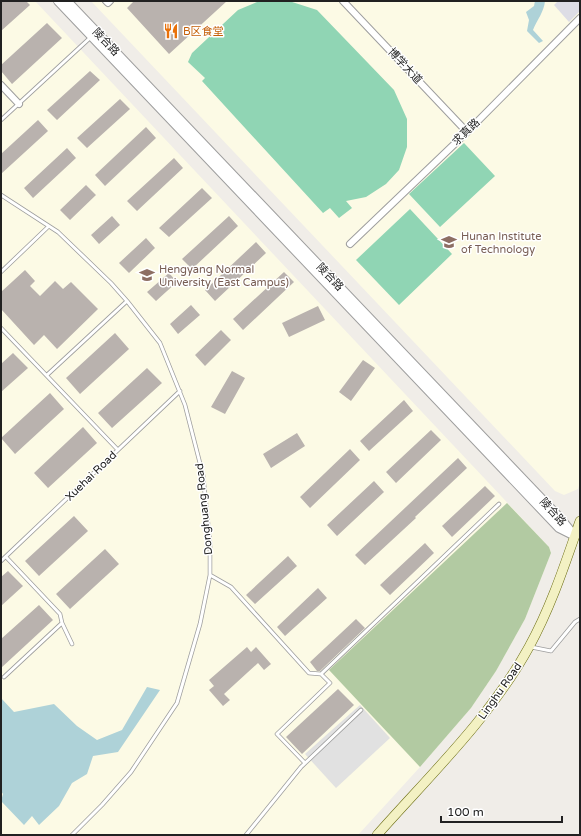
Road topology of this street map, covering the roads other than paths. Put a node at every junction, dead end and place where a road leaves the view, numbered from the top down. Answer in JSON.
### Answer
{"nodes":[{"id":1,"x":58,"y":1,"type":"edge"},
{"id":2,"x":67,"y":1,"type":"edge"},
{"id":3,"x":344,"y":1,"type":"edge"},
{"id":4,"x":579,"y":20,"type":"edge"},
{"id":5,"x":94,"y":34,"type":"junction"},
{"id":6,"x":1,"y":85,"type":"edge"},
{"id":7,"x":19,"y":104,"type":"junction"},
{"id":8,"x":1,"y":120,"type":"edge"},
{"id":9,"x":467,"y":132,"type":"junction"},
{"id":10,"x":1,"y":196,"type":"edge"},
{"id":11,"x":49,"y":226,"type":"junction"},
{"id":12,"x":350,"y":244,"type":"dead end"},
{"id":13,"x":1,"y":272,"type":"edge"},
{"id":14,"x":127,"y":301,"type":"junction"},
{"id":15,"x":1,"y":328,"type":"edge"},
{"id":16,"x":47,"y":375,"type":"junction"},
{"id":17,"x":180,"y":391,"type":"junction"},
{"id":18,"x":118,"y":450,"type":"junction"},
{"id":19,"x":499,"y":504,"type":"dead end"},
{"id":20,"x":580,"y":521,"type":"edge"},
{"id":21,"x":575,"y":536,"type":"junction"},
{"id":22,"x":6,"y":556,"type":"junction"},
{"id":23,"x":1,"y":561,"type":"edge"},
{"id":24,"x":210,"y":575,"type":"junction"},
{"id":25,"x":580,"y":619,"type":"edge"},
{"id":26,"x":62,"y":623,"type":"junction"},
{"id":27,"x":72,"y":644,"type":"dead end"},
{"id":28,"x":529,"y":647,"type":"junction"},
{"id":29,"x":321,"y":674,"type":"junction"},
{"id":30,"x":4,"y":676,"type":"dead end"},
{"id":31,"x":362,"y":710,"type":"dead end"},
{"id":32,"x":305,"y":763,"type":"junction"},
{"id":33,"x":72,"y":835,"type":"edge"},
{"id":34,"x":246,"y":835,"type":"edge"},
{"id":35,"x":376,"y":835,"type":"edge"}],
"edges":[{"from":1,"to":5,"type":"street","name":"陵合路"},
{"from":2,"to":5,"type":"street","name":"陵合路"},
{"from":3,"to":9,"type":"street","name":"博学大道"},
{"from":4,"to":9,"type":"street","name":"求真路"},
{"from":5,"to":7,"type":"lane"},
{"from":5,"to":21,"type":"street","name":"陵合路"},
{"from":6,"to":7,"type":"street"},
{"from":7,"to":8,"type":"lane"},
{"from":9,"to":12,"type":"street","name":"求真路"},
{"from":10,"to":11,"type":"lane","name":"Donghuang Road"},
{"from":11,"to":13,"type":"lane"},
{"from":11,"to":14,"type":"lane","name":"Donghuang Road"},
{"from":14,"to":16,"type":"lane"},
{"from":14,"to":17,"type":"lane","name":"Donghuang Road"},
{"from":15,"to":16,"type":"lane"},
{"from":16,"to":18,"type":"lane"},
{"from":17,"to":18,"type":"lane","name":"Xuehai Road"},
{"from":17,"to":24,"type":"lane","name":"Donghuang Road"},
{"from":18,"to":22,"type":"lane","name":"Xuehai Road"},
{"from":19,"to":29,"type":"lane"},
{"from":20,"to":21,"type":"main road","name":"Linghu Road"},
{"from":21,"to":28,"type":"main road","name":"Linghu Road"},
{"from":22,"to":23,"type":"lane","name":"Xuehai Road"},
{"from":22,"to":26,"type":"lane"},
{"from":24,"to":29,"type":"lane"},
{"from":24,"to":33,"type":"lane","name":"Donghuang Road"},
{"from":25,"to":28,"type":"lane"},
{"from":26,"to":27,"type":"lane"},
{"from":26,"to":30,"type":"lane"},
{"from":28,"to":35,"type":"main road","name":"Linghu Road"},
{"from":29,"to":32,"type":"lane"},
{"from":31,"to":32,"type":"lane"},
{"from":32,"to":34,"type":"lane"}]}
